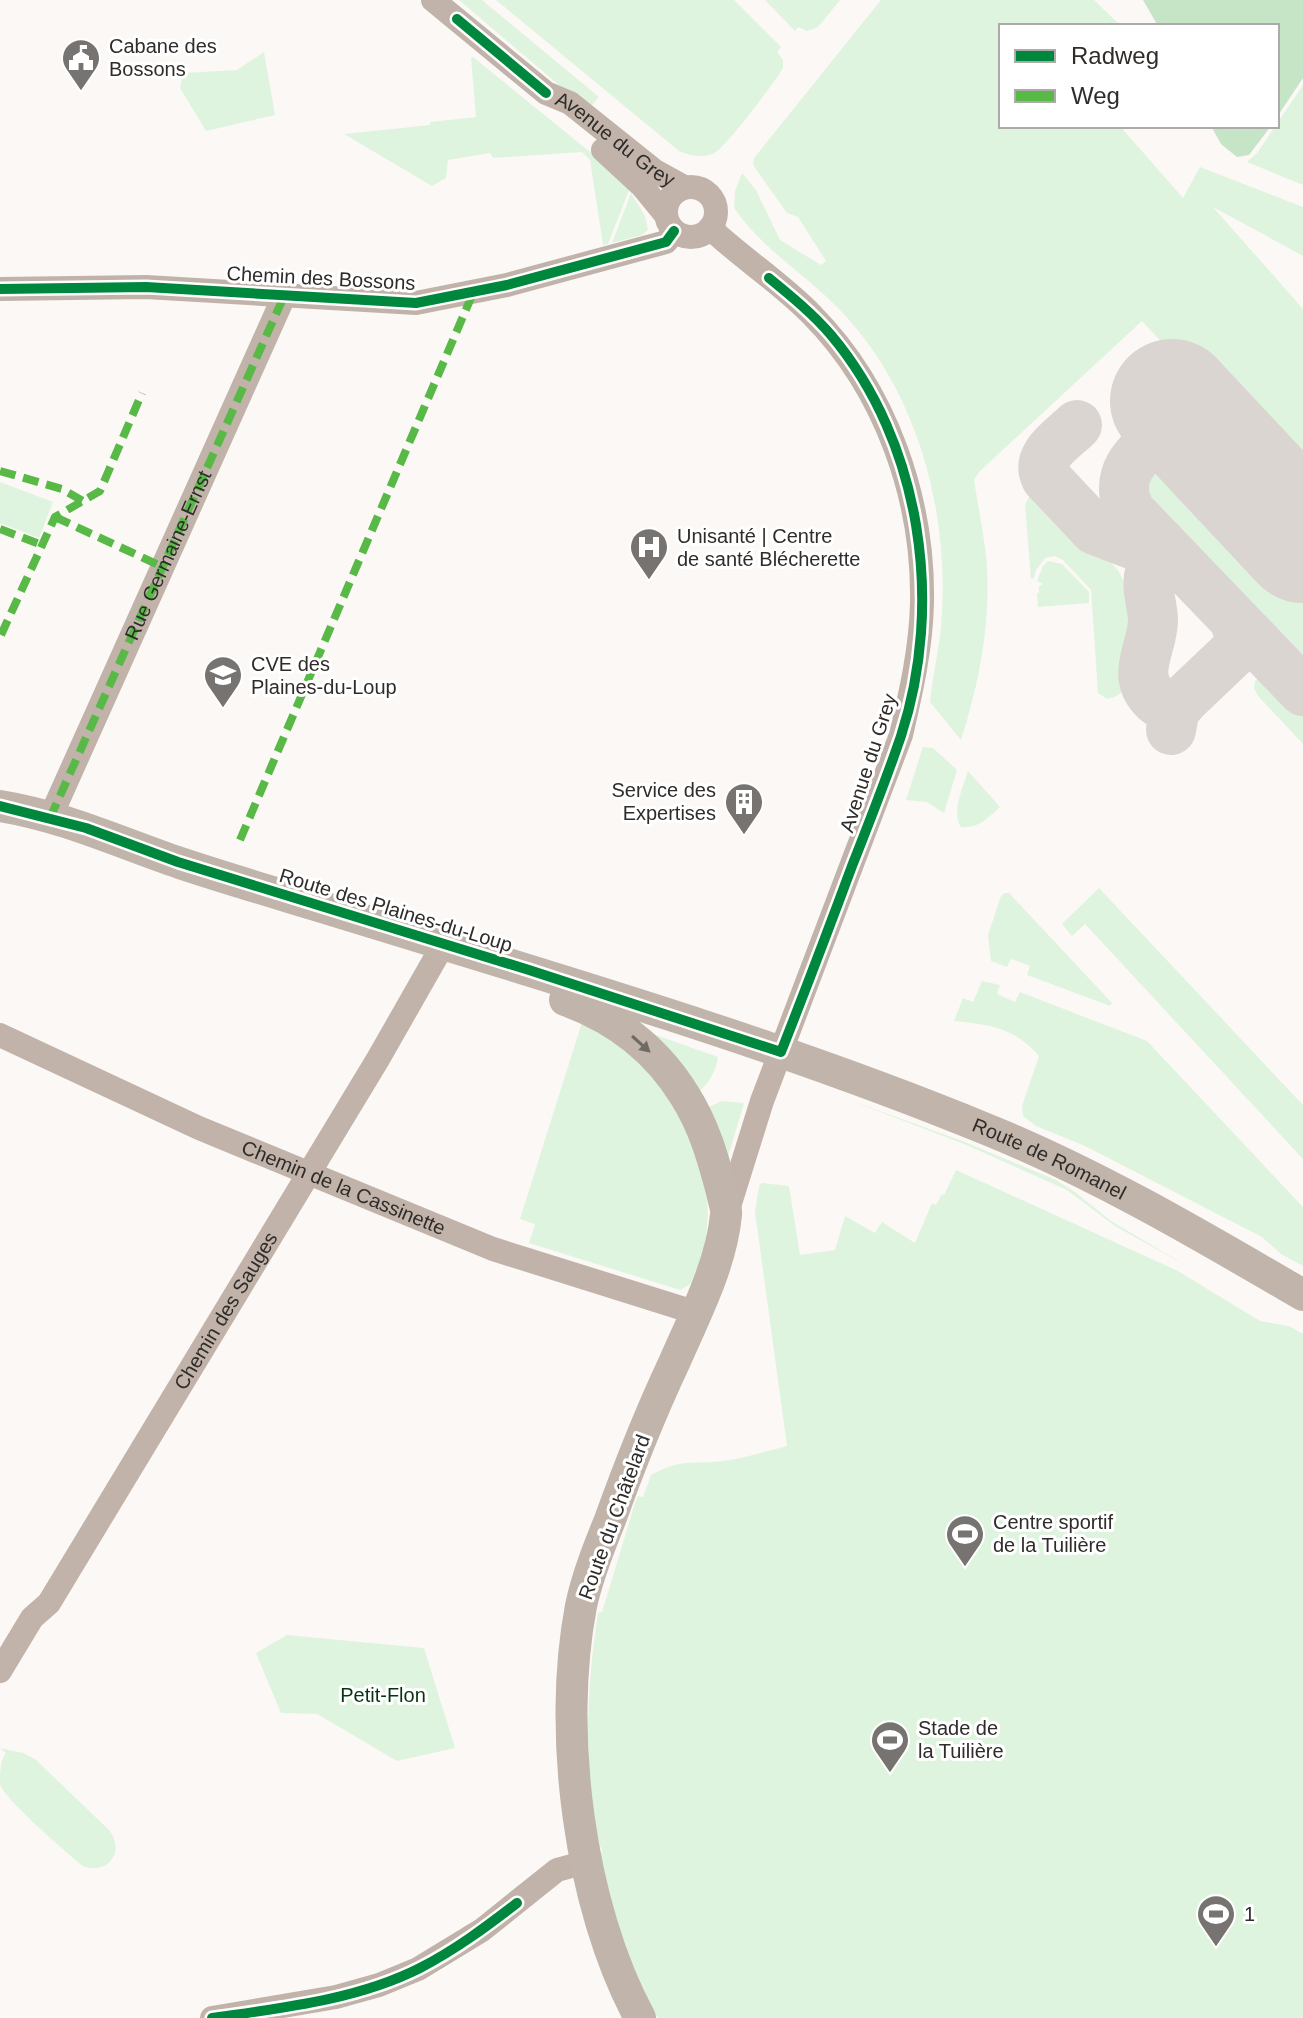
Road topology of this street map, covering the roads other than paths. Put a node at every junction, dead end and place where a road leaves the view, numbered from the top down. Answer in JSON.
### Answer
{"nodes":[{"id":1,"x":433,"y":0,"type":"edge"},
{"id":2,"x":546,"y":93,"type":"junction"},
{"id":3,"x":684,"y":187,"type":"junction"},
{"id":4,"x":670,"y":222,"type":"junction"},
{"id":5,"x":710,"y":228,"type":"junction"},
{"id":6,"x":0,"y":289,"type":"edge"},
{"id":7,"x":285,"y":294,"type":"junction"},
{"id":8,"x":0,"y":806,"type":"edge"},
{"id":9,"x":50,"y":818,"type":"junction"},
{"id":10,"x":443,"y":945,"type":"junction"},
{"id":11,"x":0,"y":1035,"type":"edge"},
{"id":12,"x":781,"y":1052,"type":"junction"},
{"id":13,"x":309,"y":1174,"type":"junction"},
{"id":14,"x":727,"y":1213,"type":"junction"},
{"id":15,"x":1303,"y":1295,"type":"edge"},
{"id":16,"x":697,"y":1313,"type":"junction"},
{"id":17,"x":0,"y":1671,"type":"edge"},
{"id":18,"x":586,"y":1862,"type":"junction"},
{"id":19,"x":212,"y":2018,"type":"edge"},
{"id":20,"x":640,"y":2018,"type":"edge"}],
"edges":[{"from":1,"to":2,"type":"street","name":"Avenue du Grey"},
{"from":2,"to":3,"type":"street","name":"Avenue du Grey"},
{"from":2,"to":4,"type":"street","name":"Avenue du Grey"},
{"from":3,"to":4,"type":"street"},
{"from":3,"to":5,"type":"street"},
{"from":4,"to":5,"type":"street"},
{"from":4,"to":7,"type":"street","name":"Chemin des Bossons"},
{"from":5,"to":12,"type":"street","name":"Avenue du Grey"},
{"from":6,"to":7,"type":"street","name":"Chemin des Bossons"},
{"from":7,"to":9,"type":"street","name":"Rue Germaine-Ernst"},
{"from":8,"to":9,"type":"main road","name":"Route des Plaines-du-Loup"},
{"from":9,"to":10,"type":"main road","name":"Route des Plaines-du-Loup"},
{"from":10,"to":12,"type":"main road","name":"Route des Plaines-du-Loup"},
{"from":10,"to":13,"type":"street","name":"Chemin des Sauges"},
{"from":10,"to":14,"type":"main road","name":"Route des Plaines-du-Loup","one_way":true},
{"from":11,"to":13,"type":"street","name":"Chemin de la Cassinette"},
{"from":12,"to":14,"type":"street","name":"Avenue du Grey"},
{"from":12,"to":15,"type":"main road","name":"Route de Romanel"},
{"from":13,"to":16,"type":"street","name":"Chemin de la Cassinette"},
{"from":13,"to":17,"type":"street","name":"Chemin des Sauges"},
{"from":14,"to":16,"type":"main road","name":"Route du Châtelard"},
{"from":16,"to":18,"type":"main road","name":"Route du Châtelard"},
{"from":18,"to":19,"type":"street"},
{"from":18,"to":20,"type":"main road","name":"Route du Châtelard"}]}
